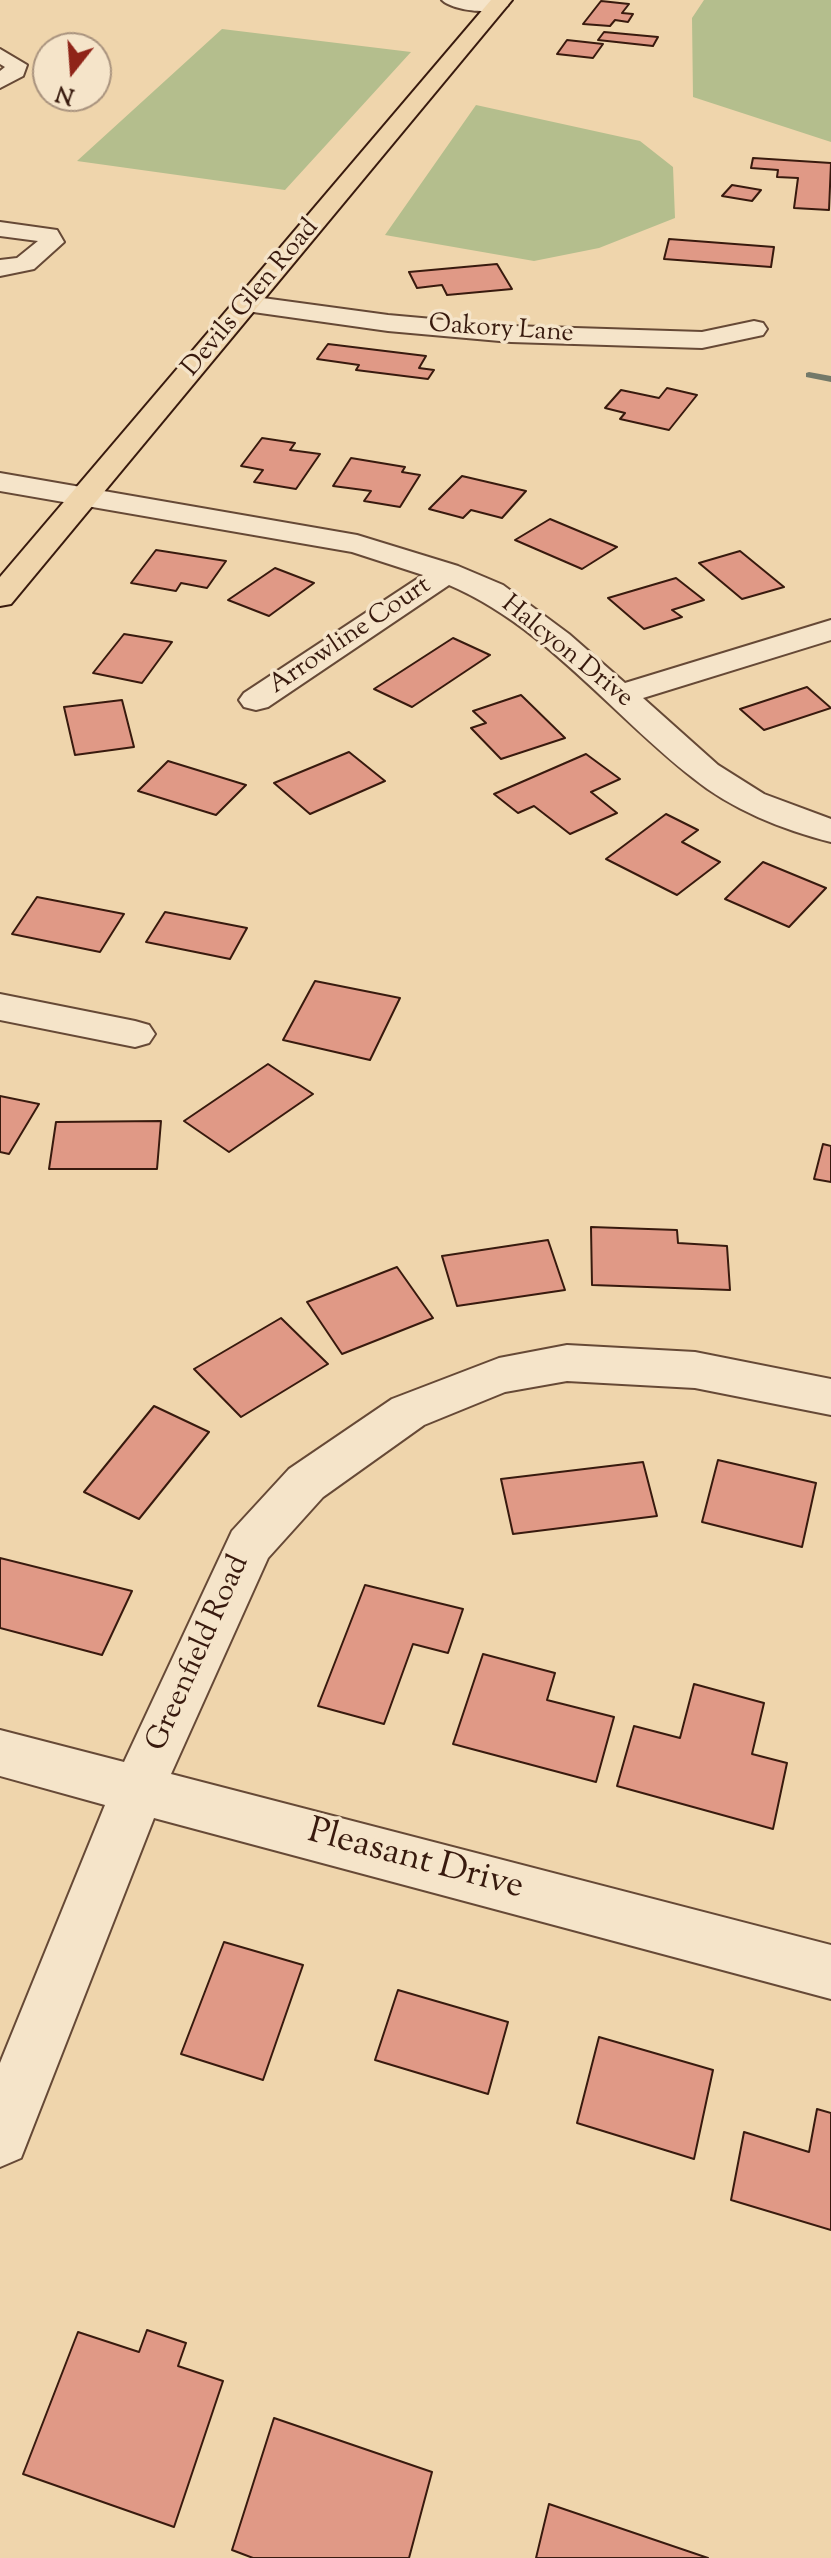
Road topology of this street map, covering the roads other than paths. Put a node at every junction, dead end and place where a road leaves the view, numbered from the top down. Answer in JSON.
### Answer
{"nodes":[{"id":1,"x":452,"y":0,"type":"edge"},
{"id":2,"x":500,"y":3,"type":"edge"},
{"id":3,"x":0,"y":55,"type":"edge"},
{"id":4,"x":0,"y":81,"type":"edge"},
{"id":5,"x":0,"y":229,"type":"edge"},
{"id":6,"x":0,"y":268,"type":"edge"},
{"id":7,"x":248,"y":304,"type":"junction"},
{"id":8,"x":754,"y":329,"type":"dead end"},
{"id":9,"x":0,"y":482,"type":"edge"},
{"id":10,"x":85,"y":497,"type":"junction"},
{"id":11,"x":447,"y":573,"type":"junction"},
{"id":12,"x":0,"y":597,"type":"edge"},
{"id":13,"x":831,"y":630,"type":"edge"},
{"id":14,"x":619,"y":695,"type":"junction"},
{"id":15,"x":256,"y":700,"type":"dead end"},
{"id":16,"x":831,"y":831,"type":"edge"},
{"id":17,"x":0,"y":1007,"type":"edge"},
{"id":18,"x":135,"y":1034,"type":"dead end"},
{"id":19,"x":831,"y":1397,"type":"edge"},
{"id":20,"x":0,"y":1753,"type":"edge"},
{"id":21,"x":138,"y":1789,"type":"junction"},
{"id":22,"x":831,"y":1972,"type":"edge"},
{"id":23,"x":0,"y":2137,"type":"edge"}],
"edges":[{"from":1,"to":2,"type":"street"},
{"from":2,"to":7,"type":"main road","name":"Devils Glen Road"},
{"from":3,"to":4,"type":"street"},
{"from":5,"to":6,"type":"street"},
{"from":7,"to":8,"type":"street","name":"Oakory Lane"},
{"from":7,"to":10,"type":"main road","name":"Devils Glen Road"},
{"from":9,"to":10,"type":"street","name":"Halcyon Drive"},
{"from":10,"to":11,"type":"street","name":"Halcyon Drive"},
{"from":10,"to":12,"type":"main road","name":"Devils Glen Road"},
{"from":11,"to":14,"type":"street","name":"Halcyon Drive"},
{"from":11,"to":15,"type":"street","name":"Arrowline Court"},
{"from":13,"to":14,"type":"street"},
{"from":14,"to":16,"type":"street","name":"Halcyon Drive"},
{"from":17,"to":18,"type":"street"},
{"from":19,"to":21,"type":"street","name":"Greenfield Road"},
{"from":20,"to":21,"type":"street","name":"Pleasant Drive"},
{"from":21,"to":22,"type":"street","name":"Pleasant Drive"},
{"from":21,"to":23,"type":"street","name":"Greenfield Road"}]}
